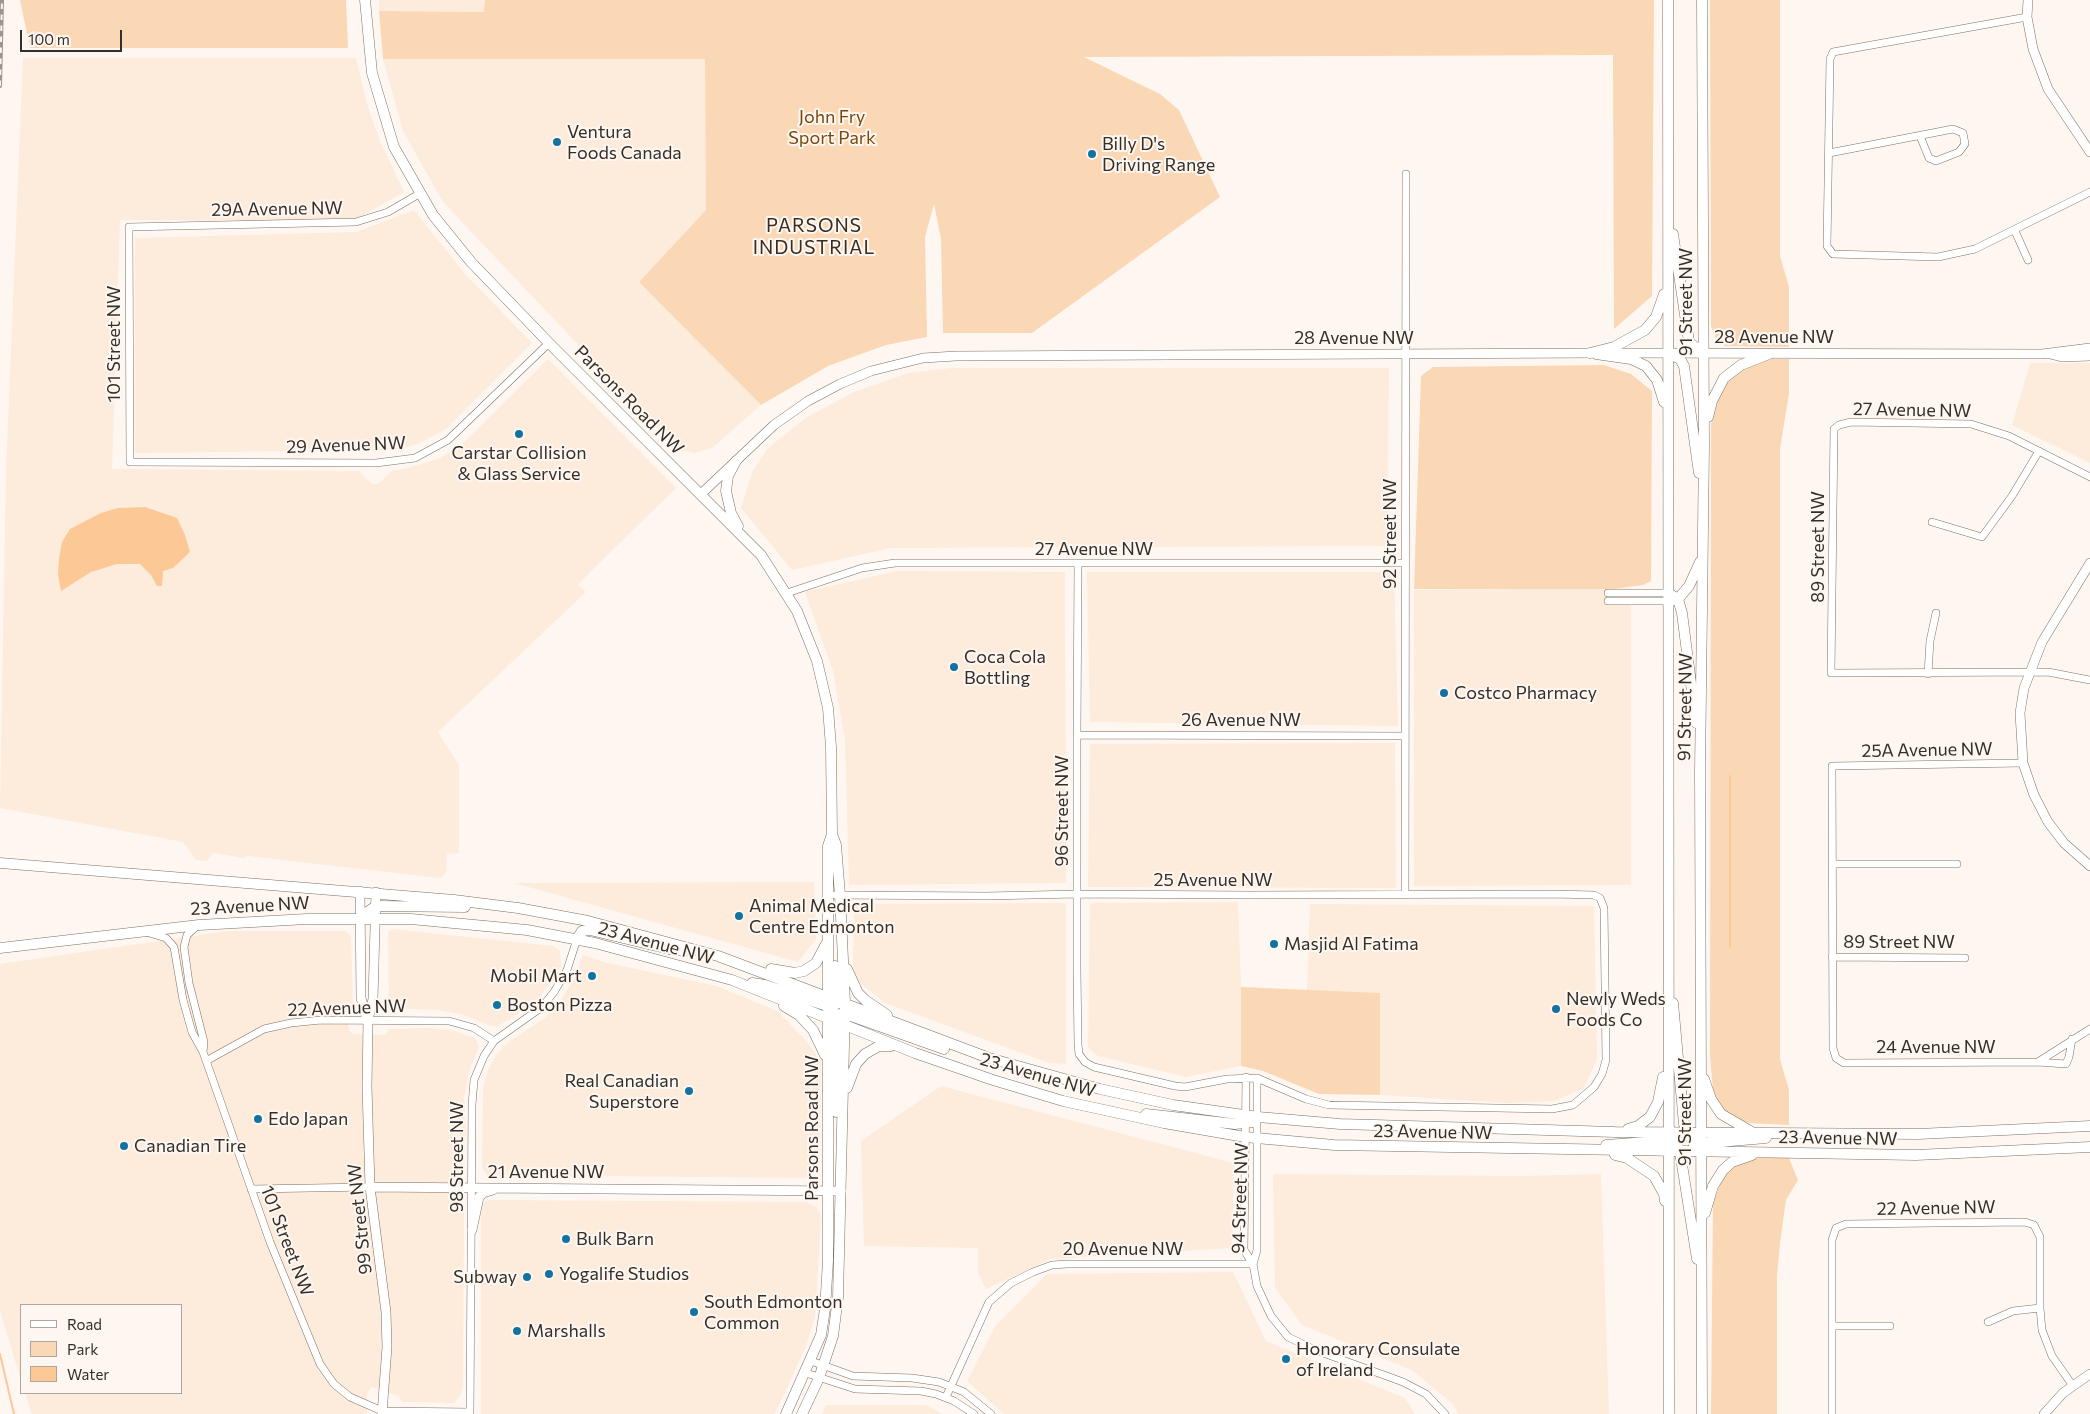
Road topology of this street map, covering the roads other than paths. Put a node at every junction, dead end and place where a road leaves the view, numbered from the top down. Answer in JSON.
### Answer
{"nodes":[{"id":1,"x":365,"y":0,"type":"edge"},
{"id":2,"x":1668,"y":0,"type":"edge"},
{"id":3,"x":1702,"y":0,"type":"edge"},
{"id":4,"x":2028,"y":0,"type":"edge"},
{"id":5,"x":2027,"y":16,"type":"junction"},
{"id":6,"x":1920,"y":136,"type":"junction"},
{"id":7,"x":2090,"y":152,"type":"edge"},
{"id":8,"x":1829,"y":153,"type":"junction"},
{"id":9,"x":1406,"y":174,"type":"dead end"},
{"id":10,"x":2090,"y":192,"type":"edge"},
{"id":11,"x":419,"y":194,"type":"junction"},
{"id":12,"x":1668,"y":216,"type":"junction"},
{"id":13,"x":129,"y":227,"type":"joint"},
{"id":14,"x":2014,"y":231,"type":"junction"},
{"id":15,"x":2028,"y":260,"type":"dead end"},
{"id":16,"x":1668,"y":277,"type":"junction"},
{"id":17,"x":548,"y":343,"type":"junction"},
{"id":18,"x":2090,"y":348,"type":"edge"},
{"id":19,"x":1668,"y":353,"type":"junction"},
{"id":20,"x":1703,"y":353,"type":"junction"},
{"id":21,"x":1406,"y":354,"type":"junction"},
{"id":22,"x":1590,"y":354,"type":"junction"},
{"id":23,"x":1769,"y":354,"type":"junction"},
{"id":24,"x":2050,"y":354,"type":"junction"},
{"id":25,"x":2090,"y":356,"type":"edge"},
{"id":26,"x":1668,"y":415,"type":"junction"},
{"id":27,"x":1839,"y":424,"type":"joint"},
{"id":28,"x":1704,"y":447,"type":"junction"},
{"id":29,"x":2039,"y":452,"type":"junction"},
{"id":30,"x":736,"y":461,"type":"junction"},
{"id":31,"x":130,"y":462,"type":"joint"},
{"id":32,"x":2090,"y":478,"type":"edge"},
{"id":33,"x":701,"y":494,"type":"junction"},
{"id":34,"x":1702,"y":494,"type":"junction"},
{"id":35,"x":1932,"y":522,"type":"dead end"},
{"id":36,"x":1703,"y":528,"type":"junction"},
{"id":37,"x":743,"y":535,"type":"junction"},
{"id":38,"x":1405,"y":563,"type":"junction"},
{"id":39,"x":2090,"y":563,"type":"edge"},
{"id":40,"x":1078,"y":564,"type":"junction"},
{"id":41,"x":787,"y":593,"type":"junction"},
{"id":42,"x":1608,"y":597,"type":"dead end"},
{"id":43,"x":1671,"y":597,"type":"junction"},
{"id":44,"x":1936,"y":613,"type":"dead end"},
{"id":45,"x":2029,"y":672,"type":"junction"},
{"id":46,"x":1928,"y":674,"type":"junction"},
{"id":47,"x":2090,"y":680,"type":"edge"},
{"id":48,"x":1077,"y":735,"type":"junction"},
{"id":49,"x":1405,"y":736,"type":"junction"},
{"id":50,"x":2023,"y":763,"type":"junction"},
{"id":51,"x":1832,"y":766,"type":"joint"},
{"id":52,"x":1700,"y":772,"type":"junction"},
{"id":53,"x":832,"y":834,"type":"junction"},
{"id":54,"x":0,"y":863,"type":"edge"},
{"id":55,"x":1832,"y":864,"type":"junction"},
{"id":56,"x":1957,"y":864,"type":"dead end"},
{"id":57,"x":2087,"y":864,"type":"edge"},
{"id":58,"x":360,"y":891,"type":"junction"},
{"id":59,"x":376,"y":892,"type":"junction"},
{"id":60,"x":840,"y":894,"type":"junction"},
{"id":61,"x":1077,"y":894,"type":"junction"},
{"id":62,"x":1405,"y":894,"type":"junction"},
{"id":63,"x":828,"y":898,"type":"junction"},
{"id":64,"x":376,"y":906,"type":"junction"},
{"id":65,"x":518,"y":908,"type":"junction"},
{"id":66,"x":360,"y":917,"type":"junction"},
{"id":67,"x":376,"y":917,"type":"junction"},
{"id":68,"x":828,"y":920,"type":"junction"},
{"id":69,"x":199,"y":925,"type":"junction"},
{"id":70,"x":842,"y":930,"type":"junction"},
{"id":71,"x":141,"y":931,"type":"junction"},
{"id":72,"x":577,"y":939,"type":"junction"},
{"id":73,"x":0,"y":948,"type":"edge"},
{"id":74,"x":713,"y":954,"type":"junction"},
{"id":75,"x":1832,"y":957,"type":"junction"},
{"id":76,"x":1965,"y":958,"type":"dead end"},
{"id":77,"x":1668,"y":968,"type":"junction"},
{"id":78,"x":732,"y":980,"type":"junction"},
{"id":79,"x":754,"y":989,"type":"junction"},
{"id":80,"x":837,"y":1011,"type":"junction"},
{"id":81,"x":368,"y":1020,"type":"junction"},
{"id":82,"x":2090,"y":1029,"type":"edge"},
{"id":83,"x":2072,"y":1039,"type":"junction"},
{"id":84,"x":494,"y":1041,"type":"junction"},
{"id":85,"x":1668,"y":1042,"type":"junction"},
{"id":86,"x":900,"y":1047,"type":"junction"},
{"id":87,"x":203,"y":1052,"type":"junction"},
{"id":88,"x":989,"y":1058,"type":"junction"},
{"id":89,"x":1082,"y":1058,"type":"joint"},
{"id":90,"x":1836,"y":1058,"type":"joint"},
{"id":91,"x":206,"y":1061,"type":"junction"},
{"id":92,"x":2038,"y":1062,"type":"junction"},
{"id":93,"x":1701,"y":1071,"type":"junction"},
{"id":94,"x":1246,"y":1077,"type":"junction"},
{"id":95,"x":1256,"y":1078,"type":"junction"},
{"id":96,"x":1594,"y":1087,"type":"joint"},
{"id":97,"x":827,"y":1093,"type":"junction"},
{"id":98,"x":843,"y":1100,"type":"junction"},
{"id":99,"x":1258,"y":1117,"type":"junction"},
{"id":100,"x":2090,"y":1126,"type":"edge"},
{"id":101,"x":1245,"y":1127,"type":"junction"},
{"id":102,"x":1615,"y":1132,"type":"junction"},
{"id":103,"x":1702,"y":1132,"type":"junction"},
{"id":104,"x":1753,"y":1132,"type":"junction"},
{"id":105,"x":1839,"y":1133,"type":"junction"},
{"id":106,"x":1257,"y":1135,"type":"junction"},
{"id":107,"x":1674,"y":1142,"type":"junction"},
{"id":108,"x":1695,"y":1142,"type":"junction"},
{"id":109,"x":2090,"y":1147,"type":"edge"},
{"id":110,"x":842,"y":1149,"type":"junction"},
{"id":111,"x":1533,"y":1150,"type":"junction"},
{"id":112,"x":1600,"y":1151,"type":"junction"},
{"id":113,"x":1668,"y":1152,"type":"junction"},
{"id":114,"x":1758,"y":1153,"type":"junction"},
{"id":115,"x":370,"y":1187,"type":"junction"},
{"id":116,"x":472,"y":1188,"type":"junction"},
{"id":117,"x":517,"y":1188,"type":"junction"},
{"id":118,"x":251,"y":1189,"type":"junction"},
{"id":119,"x":828,"y":1190,"type":"junction"},
{"id":120,"x":841,"y":1191,"type":"junction"},
{"id":121,"x":1668,"y":1219,"type":"junction"},
{"id":122,"x":1702,"y":1221,"type":"junction"},
{"id":123,"x":472,"y":1230,"type":"junction"},
{"id":124,"x":1253,"y":1264,"type":"junction"},
{"id":125,"x":2040,"y":1308,"type":"junction"},
{"id":126,"x":1702,"y":1310,"type":"junction"},
{"id":127,"x":1988,"y":1322,"type":"dead end"},
{"id":128,"x":1832,"y":1326,"type":"junction"},
{"id":129,"x":1890,"y":1326,"type":"dead end"},
{"id":130,"x":811,"y":1361,"type":"junction"},
{"id":131,"x":823,"y":1366,"type":"junction"},
{"id":132,"x":806,"y":1373,"type":"junction"},
{"id":133,"x":2090,"y":1374,"type":"edge"},
{"id":134,"x":819,"y":1378,"type":"junction"},
{"id":135,"x":951,"y":1386,"type":"junction"},
{"id":136,"x":2073,"y":1386,"type":"junction"},
{"id":137,"x":946,"y":1398,"type":"junction"},
{"id":138,"x":382,"y":1413,"type":"edge"},
{"id":139,"x":470,"y":1413,"type":"edge"},
{"id":140,"x":786,"y":1414,"type":"edge"},
{"id":141,"x":802,"y":1414,"type":"edge"},
{"id":142,"x":974,"y":1414,"type":"edge"},
{"id":143,"x":990,"y":1414,"type":"edge"},
{"id":144,"x":1445,"y":1414,"type":"edge"},
{"id":145,"x":1669,"y":1414,"type":"edge"},
{"id":146,"x":1702,"y":1414,"type":"edge"},
{"id":147,"x":1832,"y":1414,"type":"edge"},
{"id":148,"x":2044,"y":1414,"type":"edge"}],
"edges":[{"from":1,"to":11,"type":"main road","name":"Parsons Road NW"},
{"from":2,"to":12,"type":"main road","name":"91 Street NW"},
{"from":3,"to":20,"type":"main road","name":"91 Street NW"},
{"from":4,"to":5,"type":"street"},
{"from":5,"to":7,"type":"street"},
{"from":5,"to":8,"type":"street"},
{"from":6,"to":6,"type":"street"},
{"from":6,"to":8,"type":"street"},
{"from":8,"to":14,"type":"street"},
{"from":9,"to":21,"type":"street","name":"92 Street NW"},
{"from":10,"to":14,"type":"street"},
{"from":11,"to":13,"type":"street","name":"29A Avenue NW"},
{"from":11,"to":17,"type":"main road","name":"Parsons Road NW"},
{"from":12,"to":16,"type":"main road","name":"91 Street NW"},
{"from":12,"to":20,"type":"main road"},
{"from":13,"to":31,"type":"street","name":"101 Street NW"},
{"from":14,"to":15,"type":"street"},
{"from":16,"to":19,"type":"main road","name":"91 Street NW"},
{"from":16,"to":22,"type":"main road"},
{"from":17,"to":31,"type":"street","name":"29 Avenue NW"},
{"from":17,"to":33,"type":"main road","name":"Parsons Road NW"},
{"from":18,"to":24,"type":"street","name":"28 Avenue NW"},
{"from":19,"to":20,"type":"street","name":"28 Avenue NW"},
{"from":19,"to":22,"type":"street","name":"28 Avenue NW"},
{"from":19,"to":26,"type":"main road","name":"91 Street NW"},
{"from":19,"to":34,"type":"main road"},
{"from":20,"to":23,"type":"street","name":"28 Avenue NW"},
{"from":20,"to":28,"type":"main road","name":"91 Street NW"},
{"from":21,"to":22,"type":"street","name":"28 Avenue NW"},
{"from":21,"to":30,"type":"street","name":"28 Avenue NW"},
{"from":21,"to":38,"type":"street","name":"92 Street NW"},
{"from":22,"to":26,"type":"main road"},
{"from":23,"to":24,"type":"street","name":"28 Avenue NW"},
{"from":23,"to":28,"type":"main road"},
{"from":24,"to":25,"type":"street","name":"28 Avenue NW"},
{"from":26,"to":43,"type":"main road","name":"91 Street NW"},
{"from":27,"to":29,"type":"street","name":"27 Avenue NW"},
{"from":27,"to":46,"type":"street","name":"89 Street NW"},
{"from":28,"to":34,"type":"main road","name":"91 Street NW"},
{"from":29,"to":32,"type":"street","name":"27 Avenue NW"},
{"from":29,"to":35,"type":"street"},
{"from":30,"to":33,"type":"street","name":"28 Avenue NW"},
{"from":30,"to":37,"type":"main road"},
{"from":33,"to":37,"type":"main road","name":"Parsons Road NW"},
{"from":34,"to":36,"type":"main road","name":"91 Street NW"},
{"from":36,"to":43,"type":"main road"},
{"from":36,"to":52,"type":"main road","name":"91 Street NW"},
{"from":37,"to":41,"type":"main road","name":"Parsons Road NW"},
{"from":38,"to":40,"type":"street","name":"27 Avenue NW"},
{"from":38,"to":49,"type":"street","name":"92 Street NW"},
{"from":39,"to":45,"type":"street"},
{"from":40,"to":41,"type":"street","name":"27 Avenue NW"},
{"from":40,"to":48,"type":"street","name":"96 Street NW"},
{"from":41,"to":53,"type":"main road","name":"Parsons Road NW"},
{"from":42,"to":43,"type":"street"},
{"from":43,"to":52,"type":"main road"},
{"from":43,"to":77,"type":"main road","name":"91 Street NW"},
{"from":44,"to":46,"type":"street"},
{"from":45,"to":46,"type":"street"},
{"from":45,"to":47,"type":"street"},
{"from":45,"to":50,"type":"street"},
{"from":48,"to":49,"type":"street","name":"26 Avenue NW"},
{"from":48,"to":61,"type":"street","name":"96 Street NW"},
{"from":49,"to":62,"type":"street","name":"92 Street NW"},
{"from":50,"to":51,"type":"street","name":"25A Avenue NW"},
{"from":50,"to":57,"type":"street"},
{"from":51,"to":55,"type":"street","name":"89 Street NW"},
{"from":52,"to":93,"type":"main road","name":"91 Street NW"},
{"from":53,"to":60,"type":"main road","name":"Parsons Road NW"},
{"from":53,"to":63,"type":"main road","name":"Parsons Road NW"},
{"from":54,"to":58,"type":"main road","name":"23 Avenue NW"},
{"from":55,"to":56,"type":"street"},
{"from":55,"to":75,"type":"street","name":"89 Street NW"},
{"from":58,"to":59,"type":"main road","name":"23 Avenue NW"},
{"from":58,"to":66,"type":"street","name":"99 Street NW"},
{"from":59,"to":64,"type":"street","name":"99 Street NW"},
{"from":59,"to":65,"type":"main road","name":"23 Avenue NW"},
{"from":60,"to":61,"type":"street","name":"25 Avenue NW"},
{"from":60,"to":63,"type":"street","name":"25 Avenue NW"},
{"from":60,"to":70,"type":"main road","name":"Parsons Road NW"},
{"from":61,"to":62,"type":"street","name":"25 Avenue NW"},
{"from":61,"to":89,"type":"street","name":"96 Street NW"},
{"from":62,"to":96,"type":"street","name":"25 Avenue NW"},
{"from":63,"to":68,"type":"main road","name":"Parsons Road NW"},
{"from":63,"to":80,"type":"main road"},
{"from":64,"to":65,"type":"main road"},
{"from":64,"to":66,"type":"main road"},
{"from":64,"to":67,"type":"street","name":"99 Street NW"},
{"from":65,"to":74,"type":"main road","name":"23 Avenue NW"},
{"from":66,"to":67,"type":"main road","name":"23 Avenue NW"},
{"from":66,"to":69,"type":"main road","name":"23 Avenue NW"},
{"from":66,"to":81,"type":"street","name":"99 Street NW"},
{"from":67,"to":72,"type":"main road","name":"23 Avenue NW"},
{"from":67,"to":81,"type":"street","name":"99 Street NW"},
{"from":68,"to":74,"type":"main road"},
{"from":68,"to":80,"type":"main road","name":"Parsons Road NW"},
{"from":69,"to":71,"type":"main road","name":"23 Avenue NW"},
{"from":69,"to":87,"type":"street","name":"101 Street NW"},
{"from":70,"to":80,"type":"main road","name":"Parsons Road NW"},
{"from":70,"to":88,"type":"main road"},
{"from":71,"to":73,"type":"main road","name":"23 Avenue NW"},
{"from":71,"to":87,"type":"street","name":"101 Street NW"},
{"from":72,"to":74,"type":"main road"},
{"from":72,"to":78,"type":"main road","name":"23 Avenue NW"},
{"from":72,"to":84,"type":"street","name":"98 Street NW"},
{"from":74,"to":80,"type":"main road","name":"23 Avenue NW"},
{"from":75,"to":76,"type":"street","name":"89 Street NW"},
{"from":75,"to":90,"type":"street","name":"89 Street NW"},
{"from":77,"to":85,"type":"main road","name":"91 Street NW"},
{"from":77,"to":108,"type":"main road","name":"91 Street NW"},
{"from":78,"to":79,"type":"main road","name":"23 Avenue NW"},
{"from":78,"to":80,"type":"main road"},
{"from":79,"to":80,"type":"main road","name":"23 Avenue NW"},
{"from":79,"to":97,"type":"main road"},
{"from":80,"to":86,"type":"main road","name":"23 Avenue NW"},
{"from":80,"to":88,"type":"main road"},
{"from":80,"to":97,"type":"main road","name":"Parsons Road NW"},
{"from":80,"to":98,"type":"main road","name":"Parsons Road NW"},
{"from":80,"to":110,"type":"main road"},
{"from":81,"to":84,"type":"street","name":"22 Avenue NW"},
{"from":81,"to":91,"type":"street","name":"22 Avenue NW"},
{"from":81,"to":115,"type":"street","name":"99 Street NW"},
{"from":82,"to":83,"type":"street"},
{"from":83,"to":92,"type":"street"},
{"from":83,"to":92,"type":"street","name":"24 Avenue NW"},
{"from":84,"to":116,"type":"street","name":"98 Street NW"},
{"from":85,"to":102,"type":"main road"},
{"from":85,"to":107,"type":"main road","name":"91 Street NW"},
{"from":86,"to":98,"type":"main road"},
{"from":86,"to":101,"type":"main road","name":"23 Avenue NW"},
{"from":87,"to":91,"type":"street","name":"101 Street NW"},
{"from":88,"to":101,"type":"main road","name":"23 Avenue NW"},
{"from":89,"to":94,"type":"street","name":"23 Avenue NW"},
{"from":90,"to":92,"type":"street","name":"24 Avenue NW"},
{"from":91,"to":118,"type":"street","name":"101 Street NW"},
{"from":93,"to":103,"type":"main road","name":"91 Street NW"},
{"from":93,"to":104,"type":"main road"},
{"from":94,"to":95,"type":"street","name":"23 Avenue NW"},
{"from":94,"to":101,"type":"street"},
{"from":95,"to":96,"type":"street","name":"23 Avenue NW"},
{"from":95,"to":99,"type":"street"},
{"from":97,"to":119,"type":"main road","name":"Parsons Road NW"},
{"from":98,"to":110,"type":"main road","name":"Parsons Road NW"},
{"from":99,"to":101,"type":"main road","name":"23 Avenue NW"},
{"from":99,"to":102,"type":"main road","name":"23 Avenue NW"},
{"from":99,"to":106,"type":"street"},
{"from":100,"to":105,"type":"main road","name":"23 Avenue NW"},
{"from":101,"to":106,"type":"main road","name":"23 Avenue NW"},
{"from":101,"to":124,"type":"street","name":"94 Street NW"},
{"from":102,"to":107,"type":"main road","name":"23 Avenue NW"},
{"from":103,"to":104,"type":"main road","name":"23 Avenue NW"},
{"from":103,"to":108,"type":"main road"},
{"from":104,"to":105,"type":"main road","name":"23 Avenue NW"},
{"from":105,"to":108,"type":"main road"},
{"from":106,"to":111,"type":"main road","name":"23 Avenue NW"},
{"from":106,"to":124,"type":"street","name":"94 Street NW"},
{"from":107,"to":108,"type":"main road"},
{"from":107,"to":108,"type":"main road","name":"23 Avenue NW"},
{"from":107,"to":111,"type":"main road"},
{"from":107,"to":113,"type":"main road","name":"23 Avenue NW"},
{"from":107,"to":126,"type":"main road","name":"91 Street NW"},
{"from":108,"to":114,"type":"main road","name":"23 Avenue NW"},
{"from":108,"to":122,"type":"main road","name":"91 Street NW"},
{"from":109,"to":114,"type":"main road","name":"23 Avenue NW"},
{"from":110,"to":120,"type":"main road","name":"Parsons Road NW"},
{"from":111,"to":112,"type":"main road","name":"23 Avenue NW"},
{"from":112,"to":113,"type":"main road","name":"23 Avenue NW"},
{"from":112,"to":121,"type":"main road"},
{"from":113,"to":121,"type":"main road","name":"91 Street NW"},
{"from":114,"to":122,"type":"main road"},
{"from":115,"to":116,"type":"street","name":"21 Avenue NW"},
{"from":115,"to":118,"type":"street","name":"21 Avenue NW"},
{"from":115,"to":138,"type":"street","name":"99 Street NW"},
{"from":116,"to":117,"type":"street","name":"21 Avenue NW"},
{"from":116,"to":123,"type":"street","name":"98 Street NW"},
{"from":117,"to":119,"type":"street","name":"21 Avenue NW"},
{"from":117,"to":123,"type":"street"},
{"from":118,"to":138,"type":"street","name":"101 Street NW"},
{"from":119,"to":120,"type":"street","name":"21 Avenue NW"},
{"from":119,"to":130,"type":"main road","name":"Parsons Road NW"},
{"from":120,"to":131,"type":"main road","name":"Parsons Road NW"},
{"from":121,"to":145,"type":"main road","name":"91 Street NW"},
{"from":122,"to":126,"type":"main road","name":"91 Street NW"},
{"from":123,"to":139,"type":"street","name":"98 Street NW"},
{"from":124,"to":135,"type":"street","name":"20 Avenue NW"},
{"from":124,"to":144,"type":"street","name":"94 Street NW"},
{"from":125,"to":127,"type":"street"},
{"from":125,"to":128,"type":"street","name":"22 Avenue NW"},
{"from":125,"to":136,"type":"street"},
{"from":126,"to":146,"type":"main road","name":"91 Street NW"},
{"from":128,"to":129,"type":"street"},
{"from":128,"to":147,"type":"street"},
{"from":130,"to":131,"type":"street"},
{"from":130,"to":132,"type":"main road","name":"Parsons Road NW"},
{"from":131,"to":134,"type":"main road","name":"Parsons Road NW"},
{"from":131,"to":135,"type":"street"},
{"from":132,"to":134,"type":"street"},
{"from":132,"to":140,"type":"main road","name":"Parsons Road NW"},
{"from":133,"to":136,"type":"street"},
{"from":134,"to":137,"type":"street"},
{"from":134,"to":141,"type":"main road","name":"Parsons Road NW"},
{"from":135,"to":137,"type":"street","name":"20 Avenue NW"},
{"from":135,"to":143,"type":"street"},
{"from":136,"to":148,"type":"street"},
{"from":137,"to":142,"type":"street"},
{"from":138,"to":139,"type":"street"}]}
